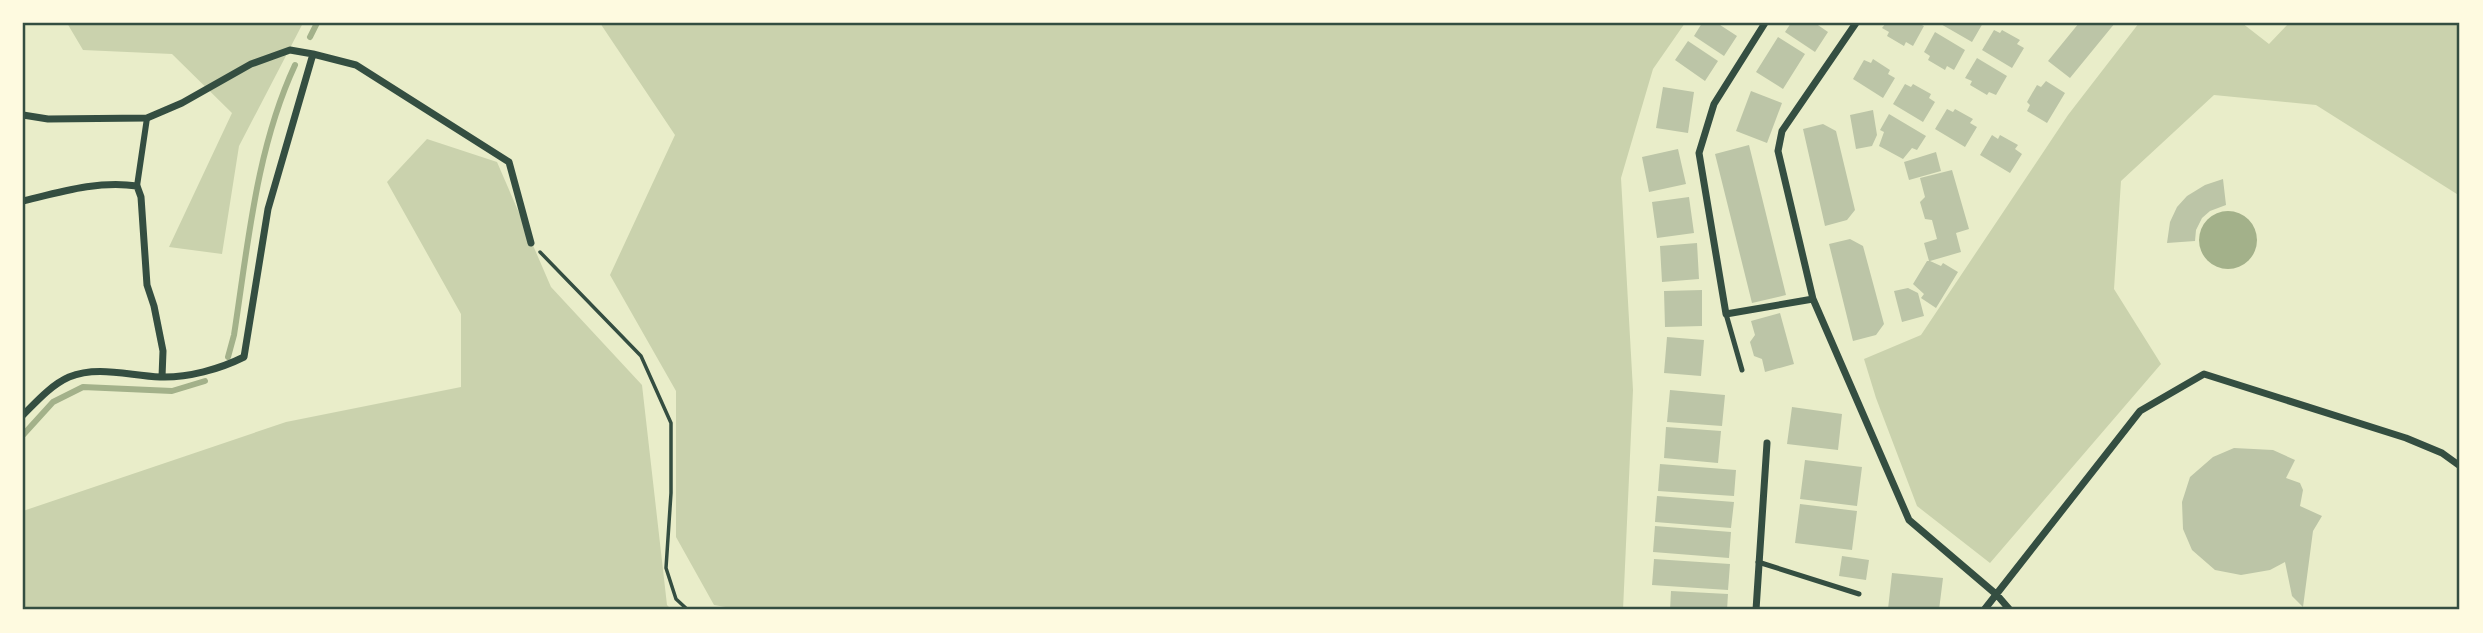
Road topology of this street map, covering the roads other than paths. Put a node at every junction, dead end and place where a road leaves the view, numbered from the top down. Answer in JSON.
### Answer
{"nodes":[{"id":1,"x":1765,"y":23,"type":"edge"},
{"id":2,"x":1856,"y":23,"type":"edge"},
{"id":3,"x":313,"y":54,"type":"junction"},
{"id":4,"x":23,"y":115,"type":"edge"},
{"id":5,"x":147,"y":118,"type":"junction"},
{"id":6,"x":137,"y":186,"type":"junction"},
{"id":7,"x":23,"y":201,"type":"edge"},
{"id":8,"x":531,"y":243,"type":"road end"},
{"id":9,"x":1813,"y":299,"type":"junction"},
{"id":10,"x":1726,"y":314,"type":"junction"},
{"id":11,"x":1742,"y":370,"type":"dead end"},
{"id":12,"x":162,"y":377,"type":"junction"},
{"id":13,"x":23,"y":415,"type":"edge"},
{"id":14,"x":1767,"y":443,"type":"dead end"},
{"id":15,"x":2460,"y":466,"type":"edge"},
{"id":16,"x":1758,"y":562,"type":"junction"},
{"id":17,"x":1859,"y":594,"type":"dead end"},
{"id":18,"x":1997,"y":595,"type":"junction"},
{"id":19,"x":1756,"y":610,"type":"edge"},
{"id":20,"x":1984,"y":610,"type":"edge"},
{"id":21,"x":2010,"y":610,"type":"edge"}],
"edges":[{"from":1,"to":10,"type":"street"},
{"from":2,"to":9,"type":"street"},
{"from":3,"to":5,"type":"street"},
{"from":3,"to":8,"type":"street"},
{"from":3,"to":12,"type":"street"},
{"from":4,"to":5,"type":"street"},
{"from":5,"to":6,"type":"street"},
{"from":6,"to":7,"type":"street"},
{"from":6,"to":12,"type":"street"},
{"from":9,"to":10,"type":"street"},
{"from":9,"to":18,"type":"street"},
{"from":10,"to":11,"type":"lane"},
{"from":12,"to":13,"type":"street"},
{"from":14,"to":16,"type":"street"},
{"from":15,"to":18,"type":"street"},
{"from":16,"to":17,"type":"lane"},
{"from":16,"to":19,"type":"street"},
{"from":18,"to":20,"type":"street"},
{"from":18,"to":21,"type":"street"}]}
